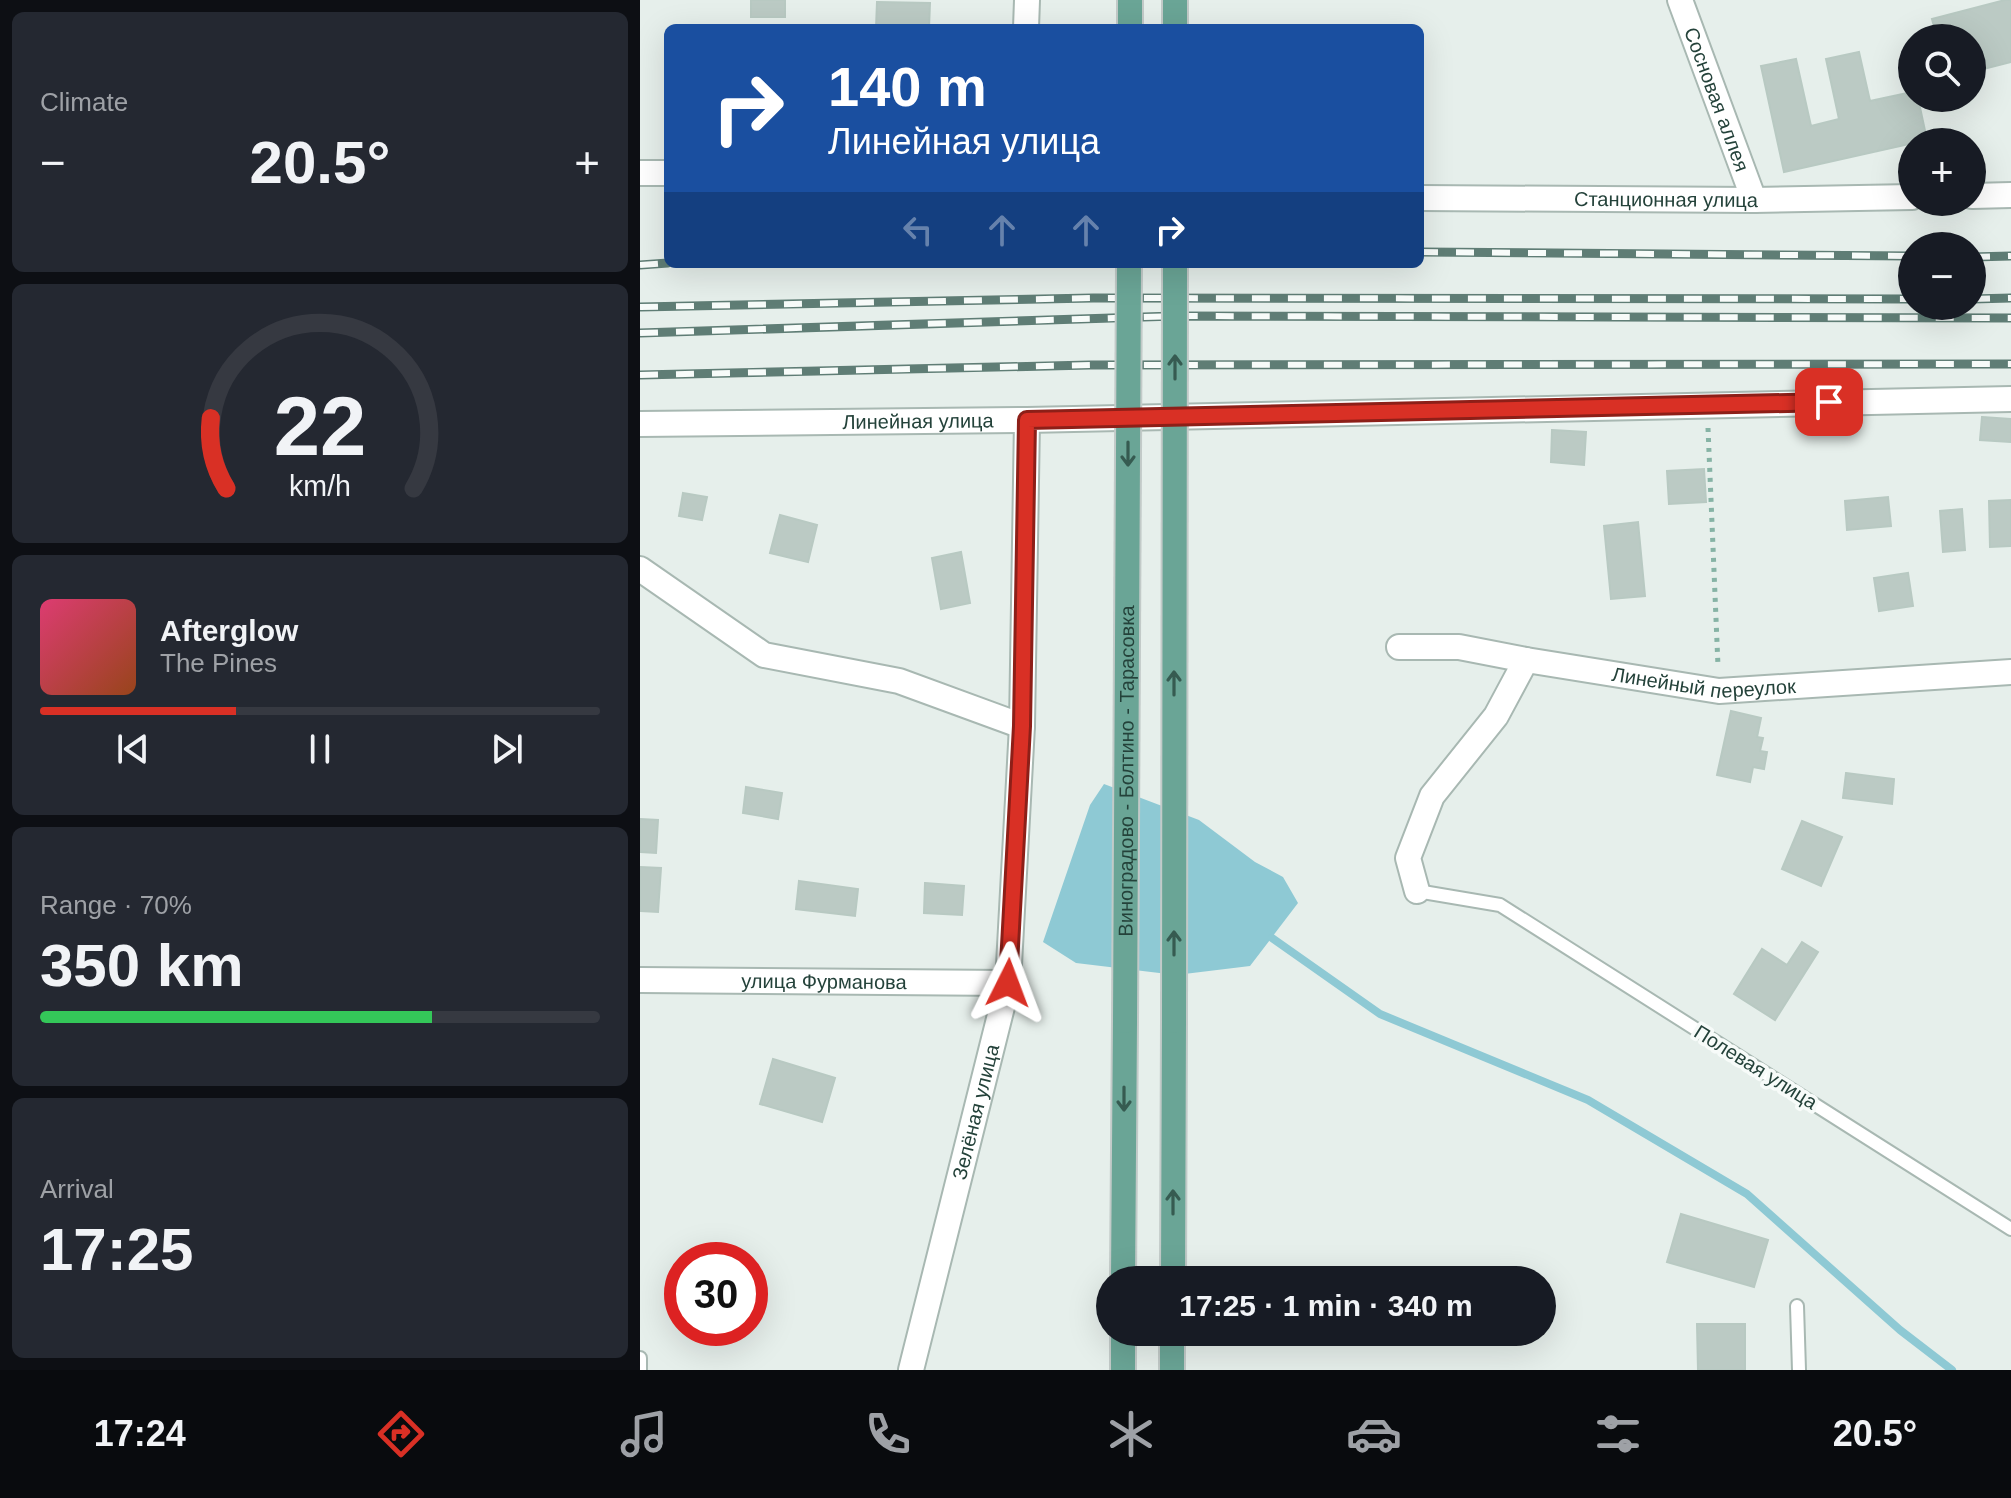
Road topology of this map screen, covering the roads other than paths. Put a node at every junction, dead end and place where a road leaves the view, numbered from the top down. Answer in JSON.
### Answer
{"nodes":[{"id":1,"x":1027,"y":0,"type":"edge"},
{"id":2,"x":1130,"y":0,"type":"edge"},
{"id":3,"x":1175,"y":0,"type":"edge"},
{"id":4,"x":1680,"y":0,"type":"edge"},
{"id":5,"x":1026,"y":24,"type":"edge"},
{"id":6,"x":1130,"y":24,"type":"edge"},
{"id":7,"x":1175,"y":24,"type":"edge"},
{"id":8,"x":640,"y":173,"type":"edge"},
{"id":9,"x":664,"y":173,"type":"edge"},
{"id":10,"x":2011,"y":195,"type":"edge"},
{"id":11,"x":1986,"y":196,"type":"edge"},
{"id":12,"x":1898,"y":197,"type":"edge"},
{"id":13,"x":1424,"y":198,"type":"edge"},
{"id":14,"x":1754,"y":200,"type":"junction"},
{"id":15,"x":1129,"y":268,"type":"edge"},
{"id":16,"x":1175,"y":268,"type":"edge"},
{"id":17,"x":2011,"y":399,"type":"edge"},
{"id":18,"x":1027,"y":420,"type":"junction"},
{"id":19,"x":640,"y":424,"type":"edge"},
{"id":20,"x":640,"y":569,"type":"edge"},
{"id":21,"x":1399,"y":647,"type":"dead end"},
{"id":22,"x":1526,"y":660,"type":"junction"},
{"id":23,"x":2011,"y":672,"type":"edge"},
{"id":24,"x":1022,"y":726,"type":"junction"},
{"id":25,"x":1417,"y":891,"type":"joint"},
{"id":26,"x":640,"y":980,"type":"edge"},
{"id":27,"x":1008,"y":983,"type":"junction"},
{"id":28,"x":2011,"y":1229,"type":"edge"},
{"id":29,"x":1123,"y":1266,"type":"edge"},
{"id":30,"x":1173,"y":1266,"type":"edge"},
{"id":31,"x":1797,"y":1306,"type":"dead end"},
{"id":32,"x":1123,"y":1346,"type":"edge"},
{"id":33,"x":1172,"y":1346,"type":"edge"},
{"id":34,"x":640,"y":1358,"type":"edge"},
{"id":35,"x":640,"y":1370,"type":"edge"},
{"id":36,"x":911,"y":1370,"type":"edge"},
{"id":37,"x":1123,"y":1370,"type":"edge"},
{"id":38,"x":1172,"y":1370,"type":"edge"},
{"id":39,"x":1799,"y":1370,"type":"edge"}],
"edges":[{"from":1,"to":5,"type":"street"},
{"from":2,"to":6,"type":"main road"},
{"from":3,"to":7,"type":"main road"},
{"from":4,"to":14,"type":"street","name":"Сосновая аллея"},
{"from":8,"to":9,"type":"street"},
{"from":10,"to":11,"type":"street"},
{"from":12,"to":14,"type":"street","name":"Станционная улица"},
{"from":13,"to":14,"type":"street","name":"Станционная улица"},
{"from":15,"to":29,"type":"main road","name":"Виноградово - Болтино - Тарасовка","one_way":true,"bridge":true},
{"from":30,"to":16,"type":"main road","one_way":true,"bridge":true},
{"from":17,"to":18,"type":"street","name":"Линейная улица"},
{"from":18,"to":19,"type":"street","name":"Линейная улица"},
{"from":18,"to":24,"type":"street","name":"Зелёная улица"},
{"from":20,"to":24,"type":"street"},
{"from":21,"to":22,"type":"street","name":"Линейный переулок"},
{"from":22,"to":23,"type":"street","name":"Линейный переулок"},
{"from":22,"to":25,"type":"street"},
{"from":24,"to":27,"type":"street","name":"Зелёная улица"},
{"from":25,"to":28,"type":"lane","name":"Полевая улица"},
{"from":26,"to":27,"type":"street","name":"улица Фурманова"},
{"from":27,"to":36,"type":"street","name":"Зелёная улица"},
{"from":31,"to":39,"type":"lane"},
{"from":32,"to":37,"type":"main road"},
{"from":33,"to":38,"type":"main road"},
{"from":34,"to":35,"type":"lane"}]}
